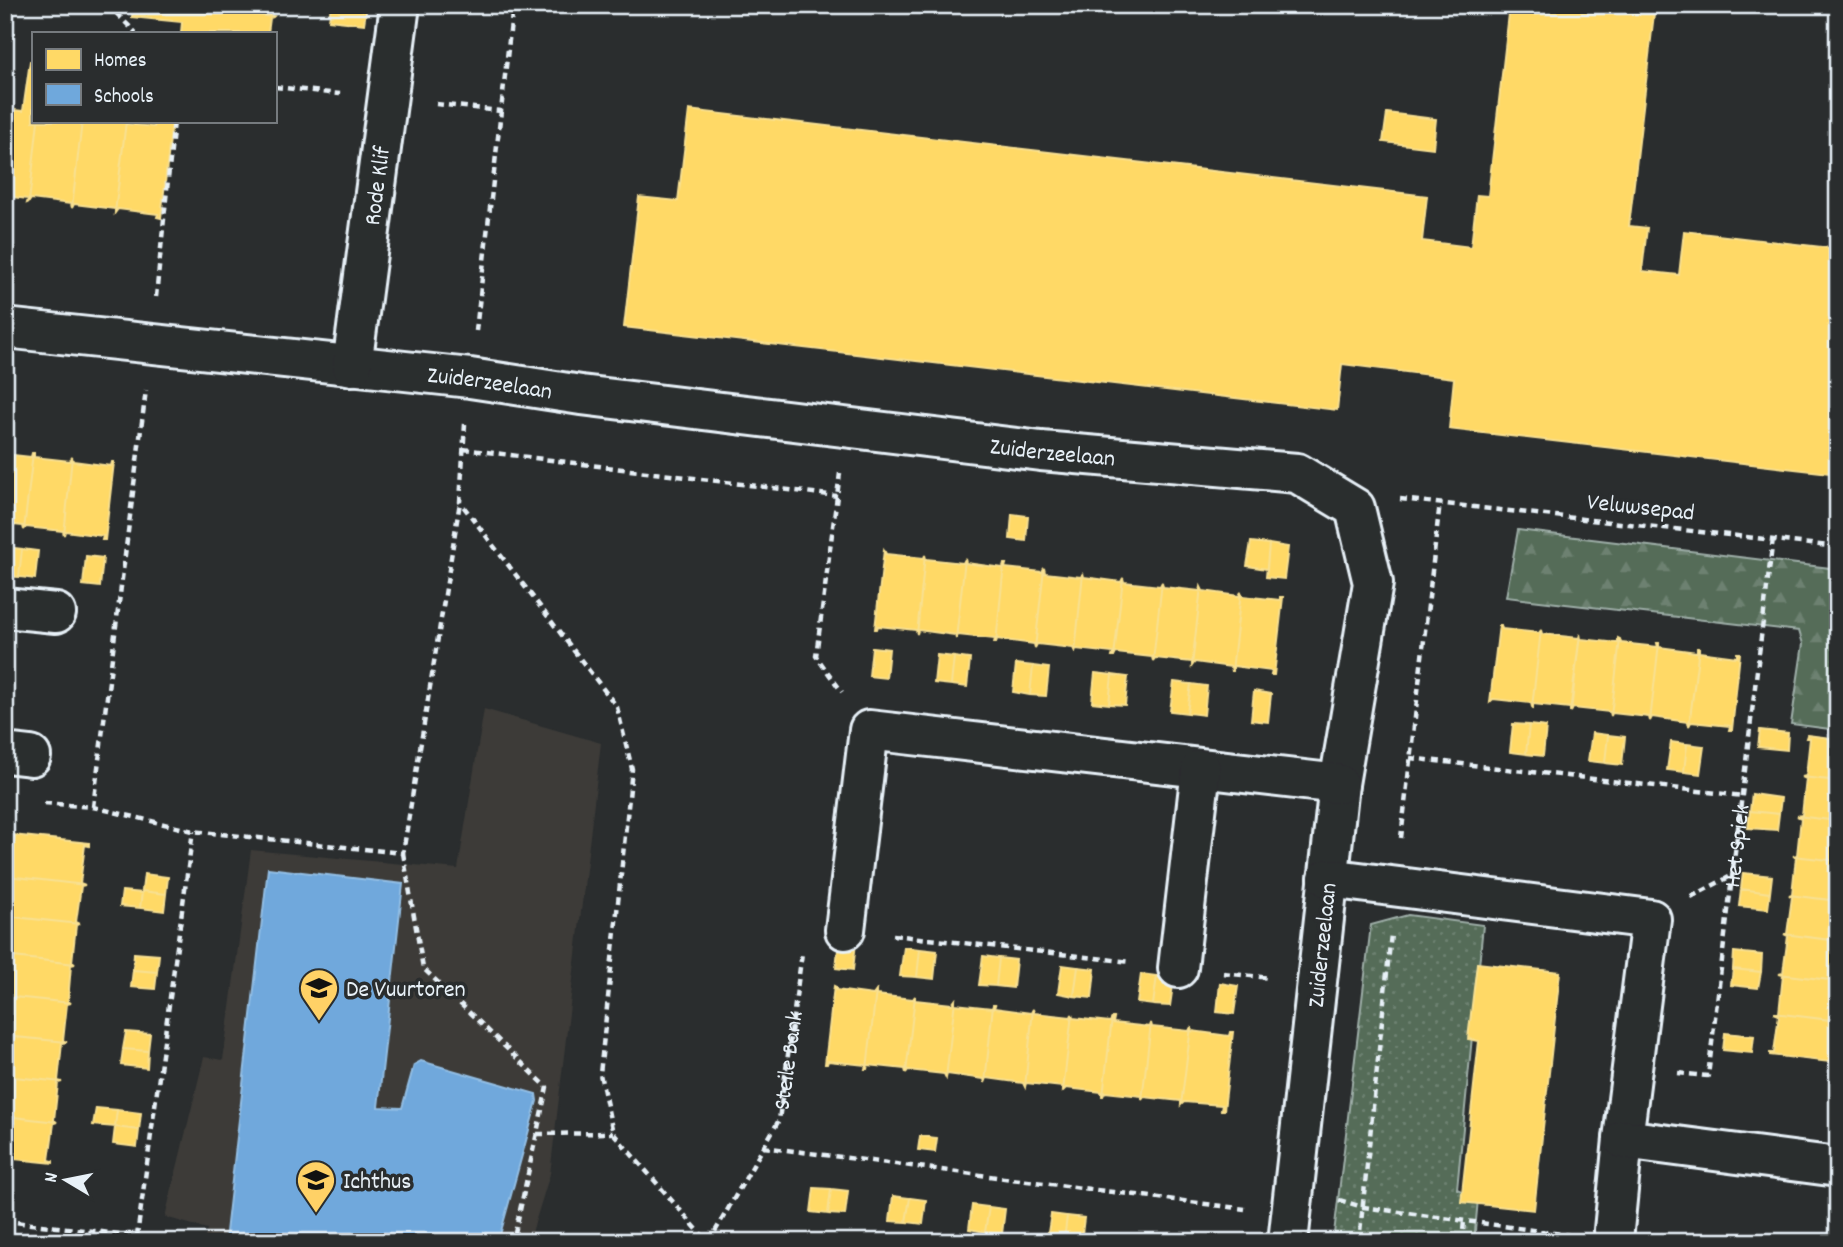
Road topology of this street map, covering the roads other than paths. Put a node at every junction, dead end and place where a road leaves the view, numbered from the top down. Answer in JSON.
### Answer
{"nodes":[{"id":1,"x":400,"y":5,"type":"edge"},
{"id":2,"x":5,"y":327,"type":"edge"},
{"id":3,"x":352,"y":366,"type":"junction"},
{"id":4,"x":5,"y":608,"type":"edge"},
{"id":5,"x":56,"y":613,"type":"dead end"},
{"id":6,"x":1201,"y":769,"type":"junction"},
{"id":7,"x":1339,"y":784,"type":"junction"},
{"id":8,"x":1328,"y":878,"type":"junction"},
{"id":9,"x":845,"y":930,"type":"road end"},
{"id":10,"x":1178,"y":968,"type":"road end"},
{"id":11,"x":1623,"y":1139,"type":"junction"},
{"id":12,"x":1838,"y":1167,"type":"edge"},
{"id":13,"x":1291,"y":1215,"type":"edge"},
{"id":14,"x":1614,"y":1230,"type":"road end"}],
"edges":[{"from":1,"to":3,"type":"street","name":"Rode Klif"},
{"from":2,"to":3,"type":"street","name":"Zuiderzeelaan"},
{"from":3,"to":7,"type":"street","name":"Zuiderzeelaan"},
{"from":4,"to":5,"type":"street"},
{"from":6,"to":7,"type":"street"},
{"from":6,"to":9,"type":"street"},
{"from":6,"to":10,"type":"street"},
{"from":7,"to":8,"type":"street","name":"Zuiderzeelaan"},
{"from":8,"to":11,"type":"street"},
{"from":8,"to":13,"type":"street","name":"Zuiderzeelaan"},
{"from":11,"to":12,"type":"street"},
{"from":11,"to":14,"type":"street"}]}
